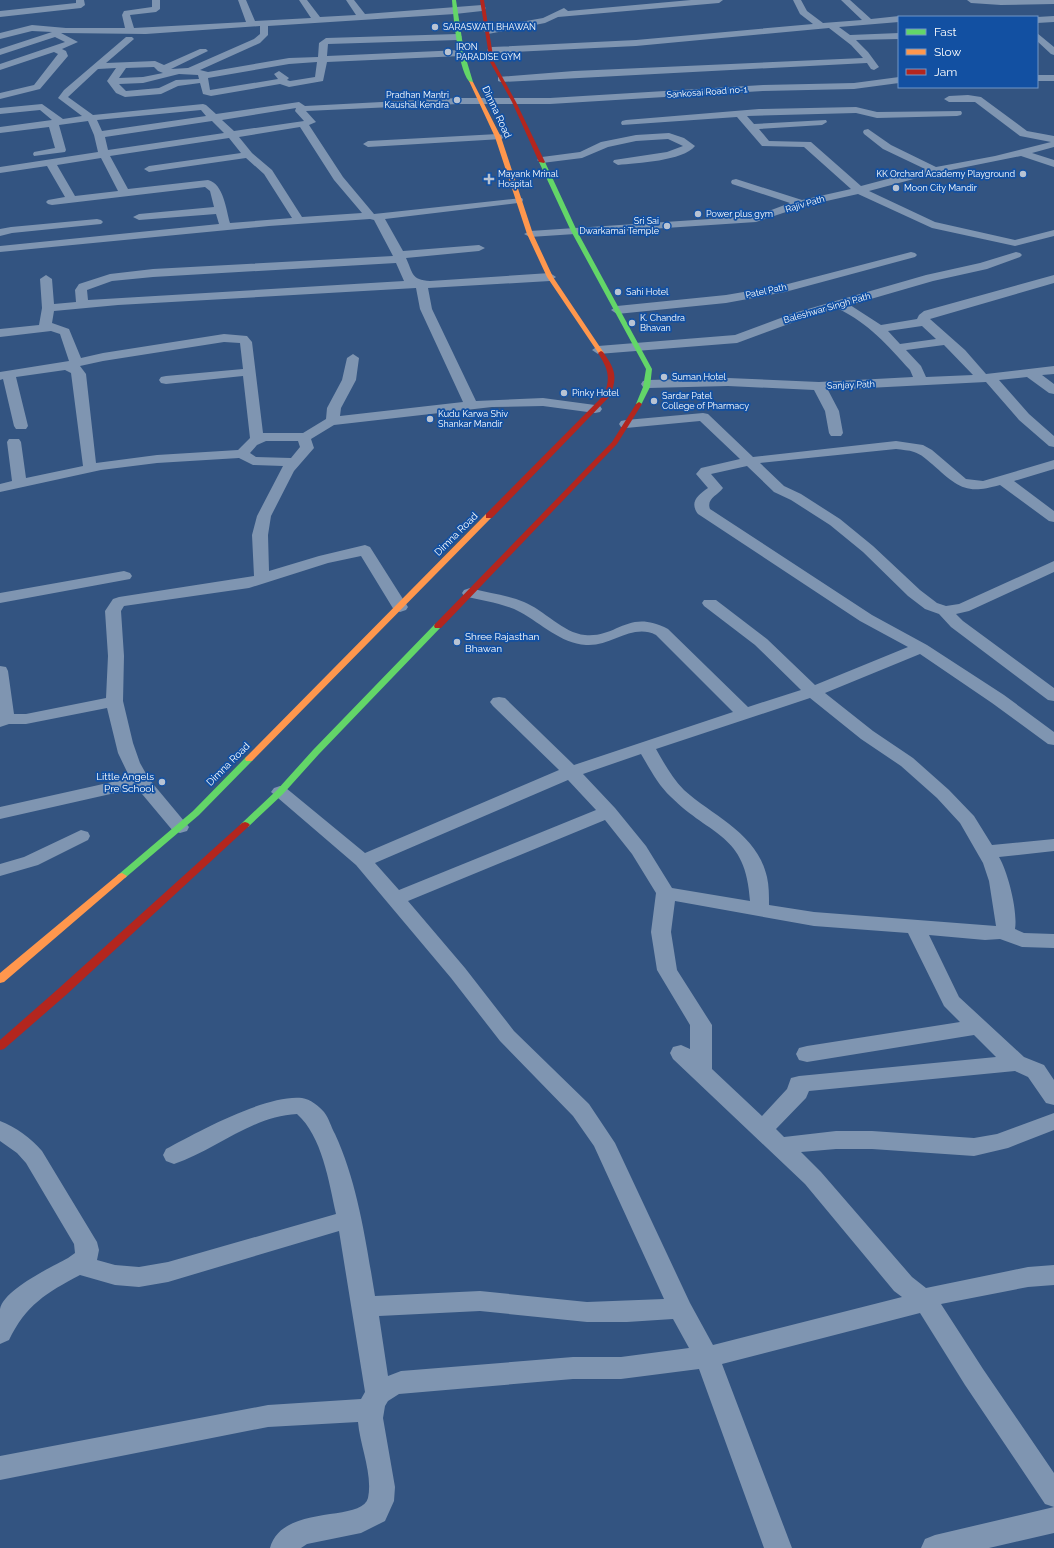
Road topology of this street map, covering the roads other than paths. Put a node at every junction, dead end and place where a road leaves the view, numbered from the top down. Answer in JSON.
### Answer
{"nodes":[{"id":1,"x":156,"y":0,"type":"edge"},
{"id":2,"x":242,"y":0,"type":"edge"},
{"id":3,"x":303,"y":0,"type":"edge"},
{"id":4,"x":350,"y":0,"type":"edge"},
{"id":5,"x":454,"y":0,"type":"edge"},
{"id":6,"x":719,"y":0,"type":"edge"},
{"id":7,"x":797,"y":0,"type":"edge"},
{"id":8,"x":845,"y":0,"type":"edge"},
{"id":9,"x":971,"y":0,"type":"edge"},
{"id":10,"x":1023,"y":1,"type":"edge"},
{"id":11,"x":1054,"y":1,"type":"edge"},
{"id":12,"x":80,"y":2,"type":"edge"},
{"id":13,"x":580,"y":3,"type":"dead end"},
{"id":14,"x":54,"y":4,"type":"edge"},
{"id":15,"x":482,"y":4,"type":"edge"},
{"id":16,"x":0,"y":5,"type":"edge"},
{"id":17,"x":28,"y":11,"type":"junction"},
{"id":18,"x":455,"y":11,"type":"junction"},
{"id":19,"x":0,"y":14,"type":"edge"},
{"id":20,"x":555,"y":16,"type":"junction"},
{"id":21,"x":363,"y":18,"type":"junction"},
{"id":22,"x":898,"y":18,"type":"edge"},
{"id":23,"x":1038,"y":19,"type":"edge"},
{"id":24,"x":1050,"y":19,"type":"edge"},
{"id":25,"x":318,"y":21,"type":"junction"},
{"id":26,"x":868,"y":21,"type":"junction"},
{"id":27,"x":264,"y":24,"type":"junction"},
{"id":28,"x":252,"y":25,"type":"junction"},
{"id":29,"x":824,"y":25,"type":"junction"},
{"id":30,"x":0,"y":27,"type":"edge"},
{"id":31,"x":17,"y":31,"type":"junction"},
{"id":32,"x":66,"y":31,"type":"junction"},
{"id":33,"x":101,"y":31,"type":"junction"},
{"id":34,"x":488,"y":31,"type":"junction"},
{"id":35,"x":1048,"y":33,"type":"dead end"},
{"id":36,"x":55,"y":34,"type":"junction"},
{"id":37,"x":129,"y":35,"type":"junction"},
{"id":38,"x":1038,"y":35,"type":"edge"},
{"id":39,"x":0,"y":36,"type":"edge"},
{"id":40,"x":898,"y":36,"type":"edge"},
{"id":41,"x":1038,"y":36,"type":"edge"},
{"id":42,"x":458,"y":37,"type":"junction"},
{"id":43,"x":847,"y":38,"type":"junction"},
{"id":44,"x":56,"y":49,"type":"junction"},
{"id":45,"x":492,"y":50,"type":"junction"},
{"id":46,"x":203,"y":51,"type":"dead end"},
{"id":47,"x":0,"y":52,"type":"edge"},
{"id":48,"x":1054,"y":52,"type":"edge"},
{"id":49,"x":304,"y":53,"type":"dead end"},
{"id":50,"x":461,"y":54,"type":"junction"},
{"id":51,"x":323,"y":58,"type":"junction"},
{"id":52,"x":870,"y":60,"type":"junction"},
{"id":53,"x":270,"y":63,"type":"junction"},
{"id":54,"x":124,"y":65,"type":"junction"},
{"id":55,"x":96,"y":66,"type":"junction"},
{"id":56,"x":0,"y":67,"type":"edge"},
{"id":57,"x":161,"y":69,"type":"junction"},
{"id":58,"x":190,"y":71,"type":"junction"},
{"id":59,"x":176,"y":72,"type":"junction"},
{"id":60,"x":574,"y":74,"type":"junction"},
{"id":61,"x":280,"y":77,"type":"junction"},
{"id":62,"x":1038,"y":78,"type":"edge"},
{"id":63,"x":1054,"y":78,"type":"edge"},
{"id":64,"x":502,"y":79,"type":"junction"},
{"id":65,"x":898,"y":80,"type":"edge"},
{"id":66,"x":112,"y":81,"type":"junction"},
{"id":67,"x":882,"y":82,"type":"junction"},
{"id":68,"x":204,"y":83,"type":"junction"},
{"id":69,"x":0,"y":96,"type":"edge"},
{"id":70,"x":608,"y":98,"type":"junction"},
{"id":71,"x":592,"y":99,"type":"junction"},
{"id":72,"x":949,"y":99,"type":"dead end"},
{"id":73,"x":479,"y":101,"type":"junction"},
{"id":74,"x":514,"y":102,"type":"junction"},
{"id":75,"x":203,"y":107,"type":"junction"},
{"id":76,"x":302,"y":109,"type":"junction"},
{"id":77,"x":0,"y":111,"type":"edge"},
{"id":78,"x":739,"y":113,"type":"junction"},
{"id":79,"x":957,"y":113,"type":"dead end"},
{"id":80,"x":872,"y":114,"type":"junction"},
{"id":81,"x":91,"y":118,"type":"junction"},
{"id":82,"x":213,"y":118,"type":"junction"},
{"id":83,"x":850,"y":120,"type":"dead end"},
{"id":84,"x":835,"y":121,"type":"dead end"},
{"id":85,"x":57,"y":123,"type":"junction"},
{"id":86,"x":303,"y":124,"type":"junction"},
{"id":87,"x":751,"y":127,"type":"junction"},
{"id":88,"x":0,"y":130,"type":"edge"},
{"id":89,"x":868,"y":132,"type":"dead end"},
{"id":90,"x":56,"y":134,"type":"junction"},
{"id":91,"x":99,"y":135,"type":"junction"},
{"id":92,"x":232,"y":135,"type":"junction"},
{"id":93,"x":42,"y":136,"type":"dead end"},
{"id":94,"x":498,"y":137,"type":"junction"},
{"id":95,"x":1053,"y":141,"type":"edge"},
{"id":96,"x":368,"y":144,"type":"dead end"},
{"id":97,"x":1023,"y":153,"type":"junction"},
{"id":98,"x":104,"y":154,"type":"junction"},
{"id":99,"x":248,"y":155,"type":"junction"},
{"id":100,"x":22,"y":156,"type":"dead end"},
{"id":101,"x":542,"y":160,"type":"junction"},
{"id":102,"x":50,"y":162,"type":"junction"},
{"id":103,"x":618,"y":162,"type":"dead end"},
{"id":104,"x":1054,"y":164,"type":"edge"},
{"id":105,"x":931,"y":168,"type":"junction"},
{"id":106,"x":149,"y":169,"type":"dead end"},
{"id":107,"x":0,"y":170,"type":"edge"},
{"id":108,"x":736,"y":182,"type":"dead end"},
{"id":109,"x":858,"y":188,"type":"junction"},
{"id":110,"x":125,"y":193,"type":"junction"},
{"id":111,"x":72,"y":200,"type":"junction"},
{"id":112,"x":518,"y":200,"type":"junction"},
{"id":113,"x":52,"y":202,"type":"dead end"},
{"id":114,"x":801,"y":203,"type":"junction"},
{"id":115,"x":221,"y":210,"type":"junction"},
{"id":116,"x":139,"y":217,"type":"dead end"},
{"id":117,"x":374,"y":217,"type":"junction"},
{"id":118,"x":299,"y":221,"type":"junction"},
{"id":119,"x":97,"y":222,"type":"dead end"},
{"id":120,"x":226,"y":228,"type":"junction"},
{"id":121,"x":574,"y":231,"type":"junction"},
{"id":122,"x":0,"y":233,"type":"edge"},
{"id":123,"x":1054,"y":233,"type":"edge"},
{"id":124,"x":530,"y":234,"type":"junction"},
{"id":125,"x":479,"y":248,"type":"dead end"},
{"id":126,"x":0,"y":249,"type":"edge"},
{"id":127,"x":911,"y":255,"type":"dead end"},
{"id":128,"x":1016,"y":255,"type":"dead end"},
{"id":129,"x":399,"y":257,"type":"junction"},
{"id":130,"x":550,"y":277,"type":"junction"},
{"id":131,"x":46,"y":279,"type":"dead end"},
{"id":132,"x":1054,"y":279,"type":"edge"},
{"id":133,"x":418,"y":285,"type":"junction"},
{"id":134,"x":82,"y":305,"type":"junction"},
{"id":135,"x":840,"y":305,"type":"junction"},
{"id":136,"x":48,"y":308,"type":"junction"},
{"id":137,"x":617,"y":310,"type":"junction"},
{"id":138,"x":925,"y":322,"type":"junction"},
{"id":139,"x":50,"y":328,"type":"junction"},
{"id":140,"x":879,"y":329,"type":"junction"},
{"id":141,"x":0,"y":333,"type":"edge"},
{"id":142,"x":947,"y":341,"type":"junction"},
{"id":143,"x":635,"y":347,"type":"junction"},
{"id":144,"x":896,"y":348,"type":"junction"},
{"id":145,"x":598,"y":350,"type":"junction"},
{"id":146,"x":353,"y":358,"type":"dead end"},
{"id":147,"x":70,"y":365,"type":"junction"},
{"id":148,"x":1054,"y":370,"type":"edge"},
{"id":149,"x":250,"y":372,"type":"junction"},
{"id":150,"x":1030,"y":374,"type":"junction"},
{"id":151,"x":4,"y":375,"type":"edge"},
{"id":152,"x":987,"y":378,"type":"junction"},
{"id":153,"x":166,"y":380,"type":"dead end"},
{"id":154,"x":922,"y":382,"type":"junction"},
{"id":155,"x":648,"y":384,"type":"junction"},
{"id":156,"x":819,"y":386,"type":"junction"},
{"id":157,"x":1054,"y":390,"type":"edge"},
{"id":158,"x":471,"y":404,"type":"junction"},
{"id":159,"x":595,"y":408,"type":"junction"},
{"id":160,"x":332,"y":421,"type":"junction"},
{"id":161,"x":626,"y":424,"type":"junction"},
{"id":162,"x":21,"y":426,"type":"dead end"},
{"id":163,"x":836,"y":433,"type":"dead end"},
{"id":164,"x":304,"y":437,"type":"junction"},
{"id":165,"x":257,"y":439,"type":"junction"},
{"id":166,"x":14,"y":442,"type":"dead end"},
{"id":167,"x":1054,"y":442,"type":"edge"},
{"id":168,"x":242,"y":454,"type":"junction"},
{"id":169,"x":294,"y":462,"type":"junction"},
{"id":170,"x":749,"y":462,"type":"junction"},
{"id":171,"x":1054,"y":464,"type":"edge"},
{"id":172,"x":90,"y":468,"type":"junction"},
{"id":173,"x":1002,"y":479,"type":"junction"},
{"id":174,"x":20,"y":483,"type":"junction"},
{"id":175,"x":0,"y":488,"type":"edge"},
{"id":176,"x":1054,"y":518,"type":"edge"},
{"id":177,"x":1052,"y":569,"type":"edge"},
{"id":178,"x":124,"y":576,"type":"dead end"},
{"id":179,"x":262,"y":579,"type":"junction"},
{"id":180,"x":470,"y":593,"type":"junction"},
{"id":181,"x":0,"y":598,"type":"edge"},
{"id":182,"x":710,"y":603,"type":"dead end"},
{"id":183,"x":400,"y":607,"type":"junction"},
{"id":184,"x":945,"y":611,"type":"junction"},
{"id":185,"x":921,"y":648,"type":"junction"},
{"id":186,"x":0,"y":671,"type":"edge"},
{"id":187,"x":813,"y":692,"type":"junction"},
{"id":188,"x":1054,"y":696,"type":"edge"},
{"id":189,"x":114,"y":701,"type":"junction"},
{"id":190,"x":499,"y":702,"type":"dead end"},
{"id":191,"x":744,"y":714,"type":"junction"},
{"id":192,"x":3,"y":721,"type":"edge"},
{"id":193,"x":1054,"y":740,"type":"edge"},
{"id":194,"x":645,"y":746,"type":"junction"},
{"id":195,"x":571,"y":772,"type":"junction"},
{"id":196,"x":141,"y":782,"type":"junction"},
{"id":197,"x":280,"y":792,"type":"junction"},
{"id":198,"x":608,"y":812,"type":"junction"},
{"id":199,"x":0,"y":813,"type":"edge"},
{"id":200,"x":180,"y":827,"type":"junction"},
{"id":201,"x":81,"y":836,"type":"dead end"},
{"id":202,"x":1054,"y":845,"type":"edge"},
{"id":203,"x":986,"y":852,"type":"junction"},
{"id":204,"x":363,"y":862,"type":"junction"},
{"id":205,"x":0,"y":870,"type":"edge"},
{"id":206,"x":666,"y":893,"type":"junction"},
{"id":207,"x":395,"y":899,"type":"junction"},
{"id":208,"x":760,"y":910,"type":"junction"},
{"id":209,"x":915,"y":927,"type":"junction"},
{"id":210,"x":1002,"y":932,"type":"junction"},
{"id":211,"x":1054,"y":941,"type":"edge"},
{"id":212,"x":0,"y":979,"type":"edge"},
{"id":213,"x":978,"y":1027,"type":"junction"},
{"id":214,"x":0,"y":1046,"type":"edge"},
{"id":215,"x":681,"y":1053,"type":"dead end"},
{"id":216,"x":807,"y":1054,"type":"dead end"},
{"id":217,"x":1016,"y":1063,"type":"junction"},
{"id":218,"x":701,"y":1072,"type":"junction"},
{"id":219,"x":1054,"y":1097,"type":"edge"},
{"id":220,"x":1054,"y":1121,"type":"edge"},
{"id":221,"x":0,"y":1130,"type":"edge"},
{"id":222,"x":762,"y":1130,"type":"junction"},
{"id":223,"x":779,"y":1146,"type":"junction"},
{"id":224,"x":174,"y":1155,"type":"dead end"},
{"id":225,"x":349,"y":1219,"type":"junction"},
{"id":226,"x":78,"y":1264,"type":"junction"},
{"id":227,"x":1054,"y":1275,"type":"edge"},
{"id":228,"x":926,"y":1301,"type":"junction"},
{"id":229,"x":364,"y":1307,"type":"junction"},
{"id":230,"x":680,"y":1308,"type":"junction"},
{"id":231,"x":0,"y":1333,"type":"edge"},
{"id":232,"x":707,"y":1357,"type":"junction"},
{"id":233,"x":374,"y":1402,"type":"junction"},
{"id":234,"x":0,"y":1468,"type":"edge"},
{"id":235,"x":1054,"y":1495,"type":"edge"},
{"id":236,"x":1054,"y":1520,"type":"edge"},
{"id":237,"x":284,"y":1548,"type":"edge"},
{"id":238,"x":778,"y":1548,"type":"edge"},
{"id":239,"x":935,"y":1548,"type":"edge"}],
"edges":[{"from":1,"to":37,"type":"street"},
{"from":2,"to":28,"type":"street"},
{"from":3,"to":25,"type":"street"},
{"from":4,"to":21,"type":"street"},
{"from":5,"to":18,"type":"street","name":"Dimna Road"},
{"from":6,"to":20,"type":"street"},
{"from":7,"to":29,"type":"street"},
{"from":8,"to":26,"type":"street"},
{"from":9,"to":10,"type":"street"},
{"from":10,"to":11,"type":"street"},
{"from":12,"to":14,"type":"street"},
{"from":12,"to":33,"type":"street"},
{"from":13,"to":20,"type":"street"},
{"from":14,"to":17,"type":"street"},
{"from":15,"to":18,"type":"street"},
{"from":15,"to":34,"type":"street"},
{"from":16,"to":17,"type":"street"},
{"from":17,"to":19,"type":"street"},
{"from":18,"to":21,"type":"street"},
{"from":18,"to":42,"type":"street","name":"Dimna Road"},
{"from":20,"to":34,"type":"street"},
{"from":21,"to":25,"type":"street"},
{"from":22,"to":26,"type":"street"},
{"from":23,"to":24,"type":"street"},
{"from":25,"to":27,"type":"street"},
{"from":26,"to":29,"type":"street"},
{"from":27,"to":28,"type":"street"},
{"from":27,"to":58,"type":"street"},
{"from":28,"to":37,"type":"street"},
{"from":29,"to":43,"type":"street"},
{"from":29,"to":45,"type":"street"},
{"from":30,"to":31,"type":"street"},
{"from":31,"to":32,"type":"street"},
{"from":31,"to":39,"type":"street"},
{"from":32,"to":33,"type":"street"},
{"from":32,"to":36,"type":"street"},
{"from":33,"to":37,"type":"street"},
{"from":34,"to":45,"type":"street"},
{"from":35,"to":38,"type":"street"},
{"from":36,"to":44,"type":"street"},
{"from":36,"to":47,"type":"street"},
{"from":37,"to":55,"type":"street"},
{"from":40,"to":43,"type":"street"},
{"from":41,"to":48,"type":"street"},
{"from":42,"to":50,"type":"street","name":"Dimna Road"},
{"from":42,"to":51,"type":"street"},
{"from":43,"to":52,"type":"street"},
{"from":44,"to":56,"type":"street"},
{"from":44,"to":69,"type":"street"},
{"from":45,"to":64,"type":"street"},
{"from":46,"to":57,"type":"street"},
{"from":49,"to":53,"type":"street"},
{"from":50,"to":51,"type":"street"},
{"from":50,"to":73,"type":"street","name":"Dimna Road"},
{"from":51,"to":53,"type":"street"},
{"from":51,"to":61,"type":"street"},
{"from":52,"to":60,"type":"street"},
{"from":52,"to":67,"type":"street"},
{"from":53,"to":61,"type":"street"},
{"from":53,"to":68,"type":"street"},
{"from":54,"to":55,"type":"street"},
{"from":54,"to":57,"type":"street"},
{"from":54,"to":66,"type":"street"},
{"from":55,"to":81,"type":"street"},
{"from":57,"to":59,"type":"street"},
{"from":58,"to":59,"type":"street"},
{"from":58,"to":68,"type":"street"},
{"from":59,"to":66,"type":"street"},
{"from":60,"to":64,"type":"street"},
{"from":60,"to":71,"type":"street"},
{"from":61,"to":68,"type":"street"},
{"from":62,"to":63,"type":"street"},
{"from":64,"to":74,"type":"street"},
{"from":65,"to":67,"type":"street","name":"Sankosai Road no-1"},
{"from":66,"to":68,"type":"street"},
{"from":67,"to":70,"type":"street","name":"Sankosai Road no-1"},
{"from":68,"to":75,"type":"street"},
{"from":70,"to":71,"type":"street","name":"Sankosai Road no-1"},
{"from":70,"to":78,"type":"street"},
{"from":71,"to":74,"type":"street","name":"Sankosai Road no-1"},
{"from":72,"to":95,"type":"street"},
{"from":73,"to":74,"type":"street","name":"Sankosai Road no-1"},
{"from":73,"to":76,"type":"street","name":"Sankosai Road no-1"},
{"from":73,"to":94,"type":"street","name":"Dimna Road"},
{"from":74,"to":101,"type":"street"},
{"from":75,"to":81,"type":"street"},
{"from":75,"to":82,"type":"street"},
{"from":76,"to":82,"type":"street","name":"Sankosai Road no-1"},
{"from":76,"to":86,"type":"street"},
{"from":77,"to":85,"type":"street"},
{"from":78,"to":80,"type":"street"},
{"from":78,"to":87,"type":"street"},
{"from":79,"to":80,"type":"street"},
{"from":80,"to":83,"type":"street"},
{"from":81,"to":85,"type":"street"},
{"from":81,"to":91,"type":"street"},
{"from":82,"to":91,"type":"street"},
{"from":82,"to":92,"type":"street"},
{"from":84,"to":87,"type":"street"},
{"from":85,"to":88,"type":"street"},
{"from":85,"to":90,"type":"street"},
{"from":86,"to":92,"type":"street"},
{"from":86,"to":117,"type":"street"},
{"from":87,"to":109,"type":"street"},
{"from":89,"to":105,"type":"street"},
{"from":90,"to":93,"type":"street"},
{"from":90,"to":100,"type":"street"},
{"from":91,"to":98,"type":"street"},
{"from":92,"to":98,"type":"street"},
{"from":92,"to":99,"type":"street"},
{"from":94,"to":96,"type":"street"},
{"from":94,"to":112,"type":"street","name":"Dimna Road"},
{"from":95,"to":97,"type":"street","name":"Rajiv Path"},
{"from":97,"to":104,"type":"street"},
{"from":97,"to":105,"type":"street","name":"Rajiv Path"},
{"from":98,"to":102,"type":"street"},
{"from":98,"to":110,"type":"street"},
{"from":99,"to":106,"type":"street"},
{"from":99,"to":118,"type":"street"},
{"from":101,"to":103,"type":"street"},
{"from":101,"to":121,"type":"street"},
{"from":102,"to":107,"type":"street"},
{"from":102,"to":111,"type":"street"},
{"from":105,"to":109,"type":"street","name":"Rajiv Path"},
{"from":108,"to":114,"type":"street"},
{"from":109,"to":114,"type":"street","name":"Rajiv Path"},
{"from":109,"to":123,"type":"street"},
{"from":110,"to":111,"type":"street"},
{"from":110,"to":115,"type":"street"},
{"from":111,"to":113,"type":"street"},
{"from":112,"to":117,"type":"street"},
{"from":112,"to":124,"type":"street","name":"Dimna Road"},
{"from":114,"to":121,"type":"street","name":"Rajiv Path"},
{"from":115,"to":116,"type":"street"},
{"from":115,"to":120,"type":"street"},
{"from":117,"to":118,"type":"street"},
{"from":117,"to":129,"type":"street"},
{"from":118,"to":120,"type":"street"},
{"from":119,"to":122,"type":"street"},
{"from":120,"to":126,"type":"street"},
{"from":121,"to":124,"type":"street","name":"Rajiv Path"},
{"from":121,"to":137,"type":"street"},
{"from":124,"to":130,"type":"street","name":"Dimna Road"},
{"from":125,"to":129,"type":"street"},
{"from":127,"to":137,"type":"street","name":"Patel Path"},
{"from":128,"to":135,"type":"street","name":"Baleshwar Singh Path"},
{"from":129,"to":133,"type":"street"},
{"from":129,"to":134,"type":"street"},
{"from":130,"to":133,"type":"street"},
{"from":130,"to":145,"type":"street","name":"Dimna Road"},
{"from":131,"to":136,"type":"street"},
{"from":132,"to":138,"type":"street"},
{"from":133,"to":134,"type":"street"},
{"from":133,"to":158,"type":"street"},
{"from":134,"to":136,"type":"street"},
{"from":135,"to":140,"type":"street"},
{"from":135,"to":143,"type":"street","name":"Baleshwar Singh Path"},
{"from":136,"to":139,"type":"street"},
{"from":137,"to":143,"type":"street"},
{"from":138,"to":140,"type":"street"},
{"from":138,"to":142,"type":"street"},
{"from":139,"to":141,"type":"street"},
{"from":139,"to":147,"type":"street"},
{"from":140,"to":144,"type":"street"},
{"from":142,"to":144,"type":"street"},
{"from":142,"to":152,"type":"street"},
{"from":143,"to":145,"type":"street","name":"Baleshwar Singh Path"},
{"from":143,"to":155,"type":"street"},
{"from":144,"to":154,"type":"street"},
{"from":145,"to":159,"type":"street","name":"Dimna Road"},
{"from":146,"to":160,"type":"street"},
{"from":147,"to":149,"type":"street"},
{"from":147,"to":151,"type":"street"},
{"from":147,"to":172,"type":"street"},
{"from":148,"to":150,"type":"street","name":"Sanjay Path"},
{"from":149,"to":153,"type":"street"},
{"from":149,"to":165,"type":"street"},
{"from":150,"to":152,"type":"street","name":"Sanjay Path"},
{"from":150,"to":157,"type":"street"},
{"from":151,"to":162,"type":"street"},
{"from":152,"to":154,"type":"street","name":"Sanjay Path"},
{"from":152,"to":167,"type":"street"},
{"from":154,"to":156,"type":"street","name":"Sanjay Path"},
{"from":155,"to":156,"type":"street","name":"Sanjay Path"},
{"from":155,"to":161,"type":"street"},
{"from":156,"to":163,"type":"street"},
{"from":158,"to":159,"type":"street"},
{"from":158,"to":160,"type":"street"},
{"from":159,"to":183,"type":"street","name":"Dimna Road"},
{"from":160,"to":164,"type":"street"},
{"from":161,"to":170,"type":"street"},
{"from":161,"to":180,"type":"street"},
{"from":164,"to":165,"type":"street"},
{"from":164,"to":169,"type":"street"},
{"from":165,"to":168,"type":"street"},
{"from":166,"to":174,"type":"street"},
{"from":168,"to":169,"type":"street"},
{"from":168,"to":172,"type":"street"},
{"from":169,"to":179,"type":"street"},
{"from":170,"to":173,"type":"street"},
{"from":170,"to":184,"type":"street"},
{"from":170,"to":185,"type":"street"},
{"from":171,"to":173,"type":"street"},
{"from":172,"to":174,"type":"street"},
{"from":173,"to":176,"type":"street"},
{"from":174,"to":175,"type":"street"},
{"from":177,"to":184,"type":"street"},
{"from":178,"to":181,"type":"street"},
{"from":179,"to":183,"type":"street"},
{"from":179,"to":189,"type":"street"},
{"from":180,"to":191,"type":"street"},
{"from":180,"to":197,"type":"street"},
{"from":182,"to":187,"type":"street"},
{"from":183,"to":200,"type":"street","name":"Dimna Road"},
{"from":184,"to":188,"type":"street"},
{"from":185,"to":187,"type":"street"},
{"from":185,"to":193,"type":"street"},
{"from":186,"to":192,"type":"street"},
{"from":187,"to":191,"type":"street"},
{"from":187,"to":203,"type":"street"},
{"from":189,"to":192,"type":"street"},
{"from":189,"to":196,"type":"street"},
{"from":190,"to":195,"type":"street"},
{"from":191,"to":194,"type":"street"},
{"from":194,"to":195,"type":"street"},
{"from":194,"to":208,"type":"street"},
{"from":195,"to":198,"type":"street"},
{"from":195,"to":204,"type":"street"},
{"from":196,"to":199,"type":"street"},
{"from":196,"to":200,"type":"street"},
{"from":197,"to":204,"type":"street"},
{"from":197,"to":214,"type":"street"},
{"from":198,"to":206,"type":"street"},
{"from":198,"to":207,"type":"street"},
{"from":200,"to":212,"type":"street","name":"Dimna Road"},
{"from":201,"to":205,"type":"street"},
{"from":202,"to":203,"type":"street"},
{"from":203,"to":210,"type":"street"},
{"from":204,"to":207,"type":"street"},
{"from":206,"to":208,"type":"street"},
{"from":206,"to":218,"type":"street"},
{"from":207,"to":230,"type":"street"},
{"from":208,"to":209,"type":"street"},
{"from":209,"to":210,"type":"street"},
{"from":209,"to":213,"type":"street"},
{"from":210,"to":211,"type":"street"},
{"from":213,"to":216,"type":"street"},
{"from":213,"to":217,"type":"street"},
{"from":215,"to":218,"type":"street"},
{"from":217,"to":219,"type":"street"},
{"from":217,"to":222,"type":"street"},
{"from":218,"to":222,"type":"street"},
{"from":220,"to":223,"type":"street"},
{"from":221,"to":226,"type":"street"},
{"from":222,"to":223,"type":"street"},
{"from":223,"to":228,"type":"street"},
{"from":224,"to":225,"type":"street"},
{"from":225,"to":226,"type":"street"},
{"from":225,"to":229,"type":"street"},
{"from":226,"to":231,"type":"street"},
{"from":227,"to":228,"type":"street"},
{"from":228,"to":232,"type":"street"},
{"from":228,"to":235,"type":"street"},
{"from":229,"to":230,"type":"street"},
{"from":229,"to":233,"type":"street"},
{"from":230,"to":232,"type":"street"},
{"from":232,"to":233,"type":"street"},
{"from":232,"to":238,"type":"street"},
{"from":233,"to":234,"type":"street"},
{"from":233,"to":237,"type":"street"},
{"from":236,"to":239,"type":"street"}]}
